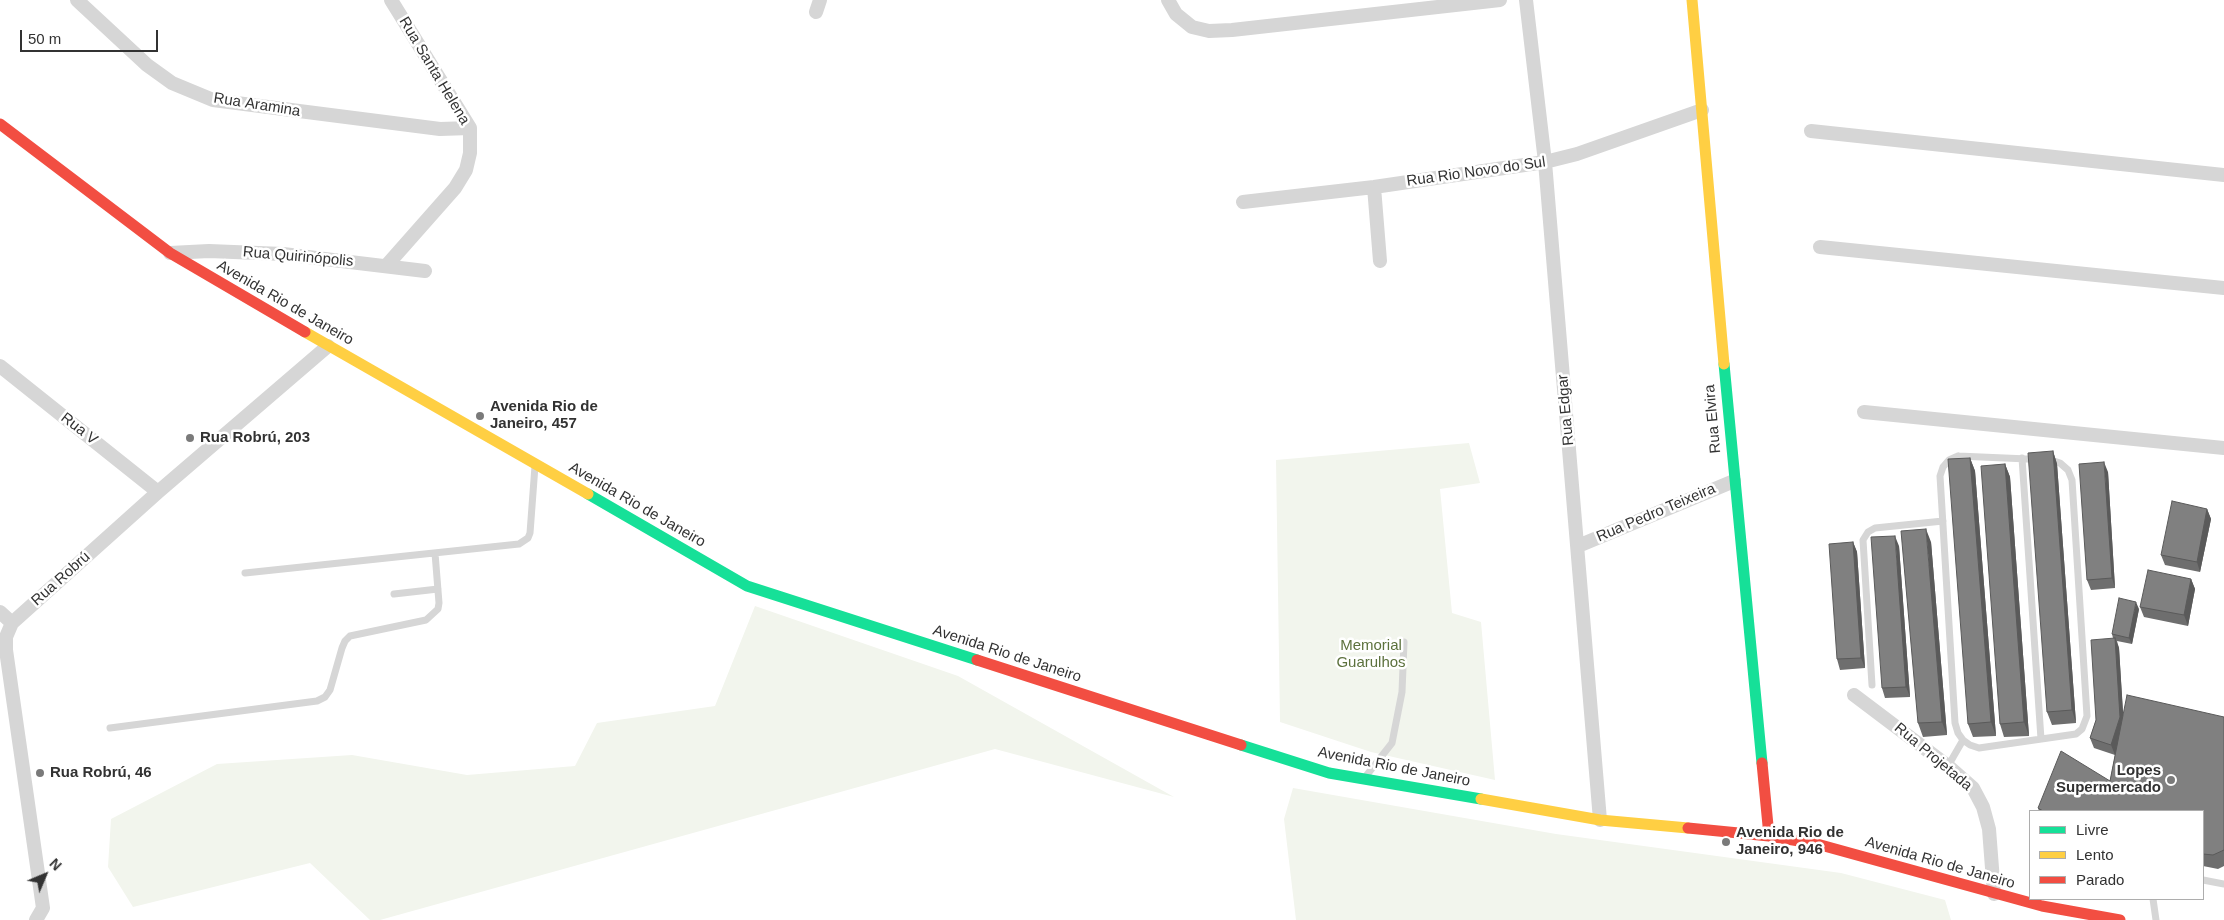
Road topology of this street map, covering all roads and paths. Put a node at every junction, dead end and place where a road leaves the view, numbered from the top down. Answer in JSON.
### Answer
{"nodes":[{"id":1,"x":78,"y":0,"type":"edge"},
{"id":2,"x":391,"y":0,"type":"edge"},
{"id":3,"x":1168,"y":0,"type":"edge"},
{"id":4,"x":1500,"y":0,"type":"edge"},
{"id":5,"x":1526,"y":0,"type":"edge"},
{"id":6,"x":1692,"y":0,"type":"edge"},
{"id":7,"x":1702,"y":110,"type":"junction"},
{"id":8,"x":0,"y":124,"type":"edge"},
{"id":9,"x":470,"y":128,"type":"junction"},
{"id":10,"x":1811,"y":132,"type":"dead end"},
{"id":11,"x":1545,"y":162,"type":"junction"},
{"id":12,"x":2224,"y":175,"type":"edge"},
{"id":13,"x":1374,"y":187,"type":"junction"},
{"id":14,"x":1243,"y":202,"type":"dead end"},
{"id":15,"x":1820,"y":247,"type":"dead end"},
{"id":16,"x":170,"y":253,"type":"junction"},
{"id":17,"x":1380,"y":261,"type":"dead end"},
{"id":18,"x":387,"y":266,"type":"junction"},
{"id":19,"x":425,"y":271,"type":"dead end"},
{"id":20,"x":2224,"y":288,"type":"edge"},
{"id":21,"x":328,"y":346,"type":"junction"},
{"id":22,"x":0,"y":366,"type":"edge"},
{"id":23,"x":1864,"y":412,"type":"dead end"},
{"id":24,"x":2224,"y":448,"type":"edge"},
{"id":25,"x":2022,"y":458,"type":"junction"},
{"id":26,"x":535,"y":463,"type":"junction"},
{"id":27,"x":1734,"y":481,"type":"junction"},
{"id":28,"x":158,"y":492,"type":"junction"},
{"id":29,"x":1943,"y":522,"type":"junction"},
{"id":30,"x":1578,"y":546,"type":"junction"},
{"id":31,"x":435,"y":553,"type":"junction"},
{"id":32,"x":245,"y":573,"type":"dead end"},
{"id":33,"x":438,"y":589,"type":"junction"},
{"id":34,"x":394,"y":594,"type":"dead end"},
{"id":35,"x":0,"y":612,"type":"edge"},
{"id":36,"x":12,"y":623,"type":"junction"},
{"id":37,"x":1404,"y":642,"type":"dead end"},
{"id":38,"x":1872,"y":685,"type":"dead end"},
{"id":39,"x":1854,"y":695,"type":"dead end"},
{"id":40,"x":110,"y":728,"type":"dead end"},
{"id":41,"x":2041,"y":739,"type":"junction"},
{"id":42,"x":1962,"y":740,"type":"junction"},
{"id":43,"x":1948,"y":766,"type":"junction"},
{"id":44,"x":1364,"y":779,"type":"junction"},
{"id":45,"x":1600,"y":820,"type":"junction"},
{"id":46,"x":1769,"y":836,"type":"junction"},
{"id":47,"x":2204,"y":880,"type":"edge"},
{"id":48,"x":2224,"y":884,"type":"edge"},
{"id":49,"x":1994,"y":894,"type":"junction"},
{"id":50,"x":2153,"y":900,"type":"edge"},
{"id":51,"x":39,"y":914,"type":"edge"},
{"id":52,"x":2120,"y":920,"type":"edge"},
{"id":53,"x":2156,"y":920,"type":"edge"}],
"edges":[{"from":1,"to":9,"type":"street","name":"Rua Aramina"},
{"from":2,"to":9,"type":"street","name":"Rua Santa Helena"},
{"from":3,"to":4,"type":"street"},
{"from":5,"to":11,"type":"street","name":"Rua Edgar"},
{"from":6,"to":7,"type":"street","name":"Rua Elvira"},
{"from":7,"to":11,"type":"street","name":"Rua Rio Novo do Sul"},
{"from":7,"to":27,"type":"street","name":"Rua Elvira"},
{"from":8,"to":16,"type":"street","name":"Avenida Rio de Janeiro"},
{"from":9,"to":18,"type":"street","name":"Rua Santa Helena"},
{"from":10,"to":12,"type":"street"},
{"from":11,"to":13,"type":"street","name":"Rua Rio Novo do Sul"},
{"from":11,"to":30,"type":"street","name":"Rua Edgar"},
{"from":13,"to":14,"type":"street","name":"Rua Rio Novo do Sul"},
{"from":13,"to":17,"type":"street"},
{"from":15,"to":20,"type":"street"},
{"from":16,"to":18,"type":"street","name":"Rua Quirinópolis"},
{"from":16,"to":21,"type":"street","name":"Avenida Rio de Janeiro"},
{"from":18,"to":19,"type":"street","name":"Rua Quirinópolis"},
{"from":21,"to":26,"type":"street","name":"Avenida Rio de Janeiro"},
{"from":21,"to":28,"type":"street","name":"Rua Robrú"},
{"from":22,"to":28,"type":"street","name":"Rua V"},
{"from":23,"to":24,"type":"street"},
{"from":25,"to":29,"type":"lane"},
{"from":25,"to":41,"type":"lane"},
{"from":25,"to":41,"type":"lane"},
{"from":26,"to":31,"type":"lane"},
{"from":26,"to":44,"type":"street","name":"Avenida Rio de Janeiro"},
{"from":27,"to":30,"type":"street","name":"Rua Pedro Teixeira"},
{"from":27,"to":46,"type":"street","name":"Rua Elvira"},
{"from":28,"to":36,"type":"street","name":"Rua Robrú"},
{"from":29,"to":38,"type":"lane"},
{"from":29,"to":42,"type":"lane"},
{"from":30,"to":45,"type":"street","name":"Rua Edgar"},
{"from":31,"to":32,"type":"lane"},
{"from":31,"to":33,"type":"lane"},
{"from":33,"to":34,"type":"lane"},
{"from":33,"to":40,"type":"lane"},
{"from":35,"to":36,"type":"street"},
{"from":36,"to":51,"type":"street"},
{"from":37,"to":44,"type":"lane"},
{"from":39,"to":43,"type":"street","name":"Rua Projetada"},
{"from":41,"to":42,"type":"lane"},
{"from":42,"to":43,"type":"lane"},
{"from":43,"to":49,"type":"street","name":"Rua Projetada"},
{"from":44,"to":45,"type":"street","name":"Avenida Rio de Janeiro"},
{"from":45,"to":46,"type":"street","name":"Avenida Rio de Janeiro"},
{"from":46,"to":49,"type":"street","name":"Avenida Rio de Janeiro"},
{"from":47,"to":48,"type":"lane"},
{"from":49,"to":52,"type":"street","name":"Avenida Rio de Janeiro"},
{"from":50,"to":53,"type":"lane"}]}
